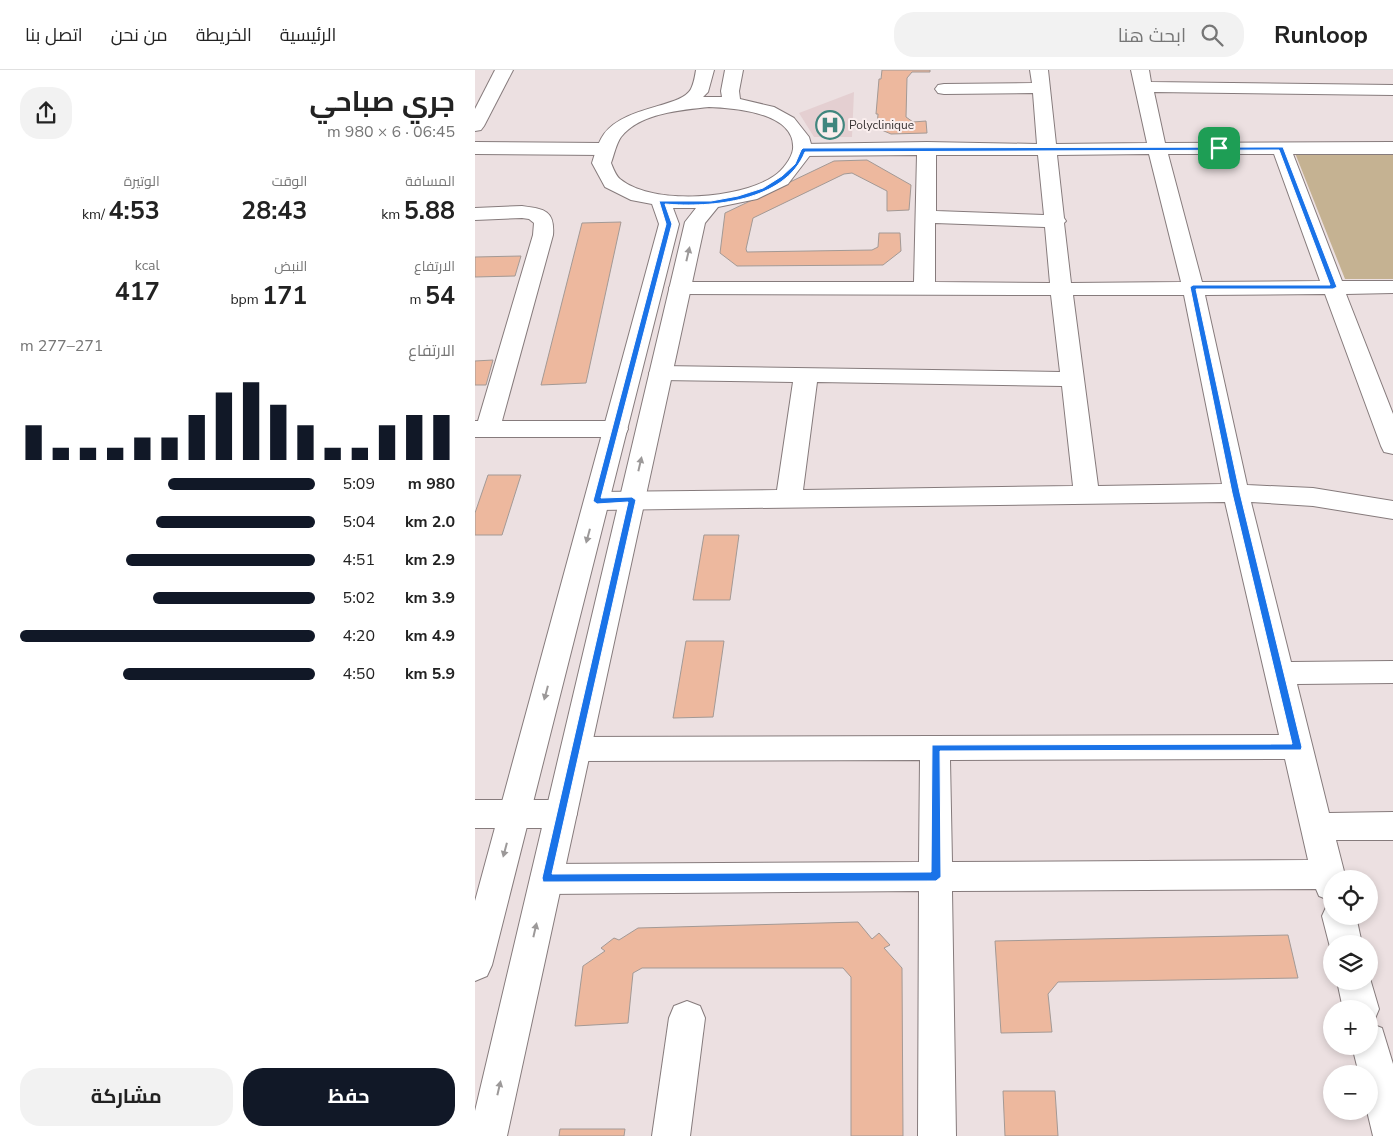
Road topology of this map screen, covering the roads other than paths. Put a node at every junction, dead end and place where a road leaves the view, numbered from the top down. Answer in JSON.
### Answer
{"nodes":[{"id":1,"x":504,"y":70,"type":"edge"},
{"id":2,"x":705,"y":70,"type":"edge"},
{"id":3,"x":734,"y":70,"type":"edge"},
{"id":4,"x":1142,"y":78,"type":"edge"},
{"id":5,"x":1040,"y":79,"type":"edge"},
{"id":6,"x":944,"y":89,"type":"dead end"},
{"id":7,"x":1393,"y":90,"type":"edge"},
{"id":8,"x":732,"y":103,"type":"junction"},
{"id":9,"x":685,"y":104,"type":"junction"},
{"id":10,"x":475,"y":126,"type":"edge"},
{"id":11,"x":475,"y":148,"type":"edge"},
{"id":12,"x":927,"y":148,"type":"junction"},
{"id":13,"x":1048,"y":148,"type":"junction"},
{"id":14,"x":1157,"y":148,"type":"junction"},
{"id":15,"x":1281,"y":148,"type":"junction"},
{"id":16,"x":1393,"y":148,"type":"edge"},
{"id":17,"x":602,"y":149,"type":"junction"},
{"id":18,"x":803,"y":150,"type":"junction"},
{"id":19,"x":661,"y":202,"type":"junction"},
{"id":20,"x":711,"y":203,"type":"junction"},
{"id":21,"x":475,"y":214,"type":"edge"},
{"id":22,"x":925,"y":217,"type":"junction"},
{"id":23,"x":1056,"y":221,"type":"junction"},
{"id":24,"x":1193,"y":287,"type":"junction"},
{"id":25,"x":1333,"y":287,"type":"junction"},
{"id":26,"x":1393,"y":287,"type":"edge"},
{"id":27,"x":680,"y":288,"type":"junction"},
{"id":28,"x":924,"y":288,"type":"junction"},
{"id":29,"x":1061,"y":289,"type":"junction"},
{"id":30,"x":661,"y":373,"type":"junction"},
{"id":31,"x":806,"y":375,"type":"junction"},
{"id":32,"x":1073,"y":379,"type":"junction"},
{"id":33,"x":482,"y":429,"type":"edge"},
{"id":34,"x":616,"y":429,"type":"junction"},
{"id":35,"x":1393,"y":446,"type":"edge"},
{"id":36,"x":1236,"y":493,"type":"junction"},
{"id":37,"x":1087,"y":495,"type":"junction"},
{"id":38,"x":789,"y":498,"type":"junction"},
{"id":39,"x":632,"y":500,"type":"junction"},
{"id":40,"x":597,"y":501,"type":"junction"},
{"id":41,"x":1393,"y":510,"type":"edge"},
{"id":42,"x":1393,"y":672,"type":"edge"},
{"id":43,"x":1280,"y":673,"type":"junction"},
{"id":44,"x":1298,"y":747,"type":"junction"},
{"id":45,"x":935,"y":748,"type":"junction"},
{"id":46,"x":576,"y":749,"type":"junction"},
{"id":47,"x":475,"y":814,"type":"edge"},
{"id":48,"x":515,"y":814,"type":"junction"},
{"id":49,"x":561,"y":814,"type":"junction"},
{"id":50,"x":1393,"y":826,"type":"edge"},
{"id":51,"x":1317,"y":827,"type":"junction"},
{"id":52,"x":1328,"y":870,"type":"edge"},
{"id":53,"x":936,"y":877,"type":"junction"},
{"id":54,"x":546,"y":878,"type":"junction"},
{"id":55,"x":1323,"y":880,"type":"edge"},
{"id":56,"x":475,"y":965,"type":"edge"},
{"id":57,"x":687,"y":1018,"type":"dead end"},
{"id":58,"x":1373,"y":1055,"type":"edge"},
{"id":59,"x":488,"y":1136,"type":"edge"},
{"id":60,"x":671,"y":1136,"type":"edge"},
{"id":61,"x":937,"y":1136,"type":"edge"},
{"id":62,"x":1392,"y":1136,"type":"edge"}],
"edges":[{"from":1,"to":10,"type":"street"},
{"from":2,"to":9,"type":"street"},
{"from":3,"to":8,"type":"street"},
{"from":4,"to":7,"type":"street"},
{"from":4,"to":14,"type":"street"},
{"from":5,"to":6,"type":"street"},
{"from":5,"to":13,"type":"street"},
{"from":8,"to":9,"type":"street"},
{"from":8,"to":18,"type":"street"},
{"from":9,"to":17,"type":"street"},
{"from":11,"to":17,"type":"street"},
{"from":12,"to":13,"type":"street"},
{"from":12,"to":18,"type":"street"},
{"from":12,"to":22,"type":"street"},
{"from":13,"to":14,"type":"street"},
{"from":13,"to":23,"type":"street"},
{"from":14,"to":15,"type":"street"},
{"from":14,"to":24,"type":"street"},
{"from":15,"to":16,"type":"street"},
{"from":15,"to":25,"type":"street"},
{"from":17,"to":19,"type":"street"},
{"from":18,"to":20,"type":"street"},
{"from":19,"to":20,"type":"street"},
{"from":19,"to":34,"type":"street"},
{"from":27,"to":20,"type":"street","one_way":true},
{"from":21,"to":33,"type":"street"},
{"from":22,"to":23,"type":"street"},
{"from":22,"to":28,"type":"street"},
{"from":23,"to":29,"type":"street"},
{"from":24,"to":25,"type":"street"},
{"from":24,"to":29,"type":"street"},
{"from":24,"to":36,"type":"street"},
{"from":25,"to":26,"type":"street"},
{"from":25,"to":35,"type":"street"},
{"from":27,"to":28,"type":"street"},
{"from":27,"to":30,"type":"street"},
{"from":28,"to":29,"type":"street"},
{"from":29,"to":32,"type":"street"},
{"from":30,"to":31,"type":"street"},
{"from":39,"to":30,"type":"street","one_way":true},
{"from":31,"to":32,"type":"street"},
{"from":31,"to":38,"type":"street"},
{"from":32,"to":37,"type":"street"},
{"from":33,"to":34,"type":"street"},
{"from":34,"to":40,"type":"street"},
{"from":36,"to":37,"type":"street"},
{"from":36,"to":41,"type":"street"},
{"from":36,"to":43,"type":"street"},
{"from":37,"to":38,"type":"street"},
{"from":38,"to":39,"type":"street"},
{"from":39,"to":40,"type":"street"},
{"from":39,"to":46,"type":"street"},
{"from":40,"to":48,"type":"street","one_way":true},
{"from":42,"to":43,"type":"street"},
{"from":43,"to":44,"type":"street"},
{"from":44,"to":45,"type":"street"},
{"from":44,"to":51,"type":"street"},
{"from":45,"to":46,"type":"street"},
{"from":45,"to":53,"type":"street"},
{"from":46,"to":49,"type":"street"},
{"from":47,"to":48,"type":"street"},
{"from":48,"to":49,"type":"street"},
{"from":48,"to":56,"type":"street","one_way":true},
{"from":49,"to":54,"type":"street"},
{"from":50,"to":51,"type":"street"},
{"from":51,"to":52,"type":"street"},
{"from":53,"to":54,"type":"street"},
{"from":53,"to":55,"type":"street"},
{"from":53,"to":61,"type":"street"},
{"from":59,"to":54,"type":"street","one_way":true},
{"from":57,"to":60,"type":"street"},
{"from":58,"to":62,"type":"street"}]}
